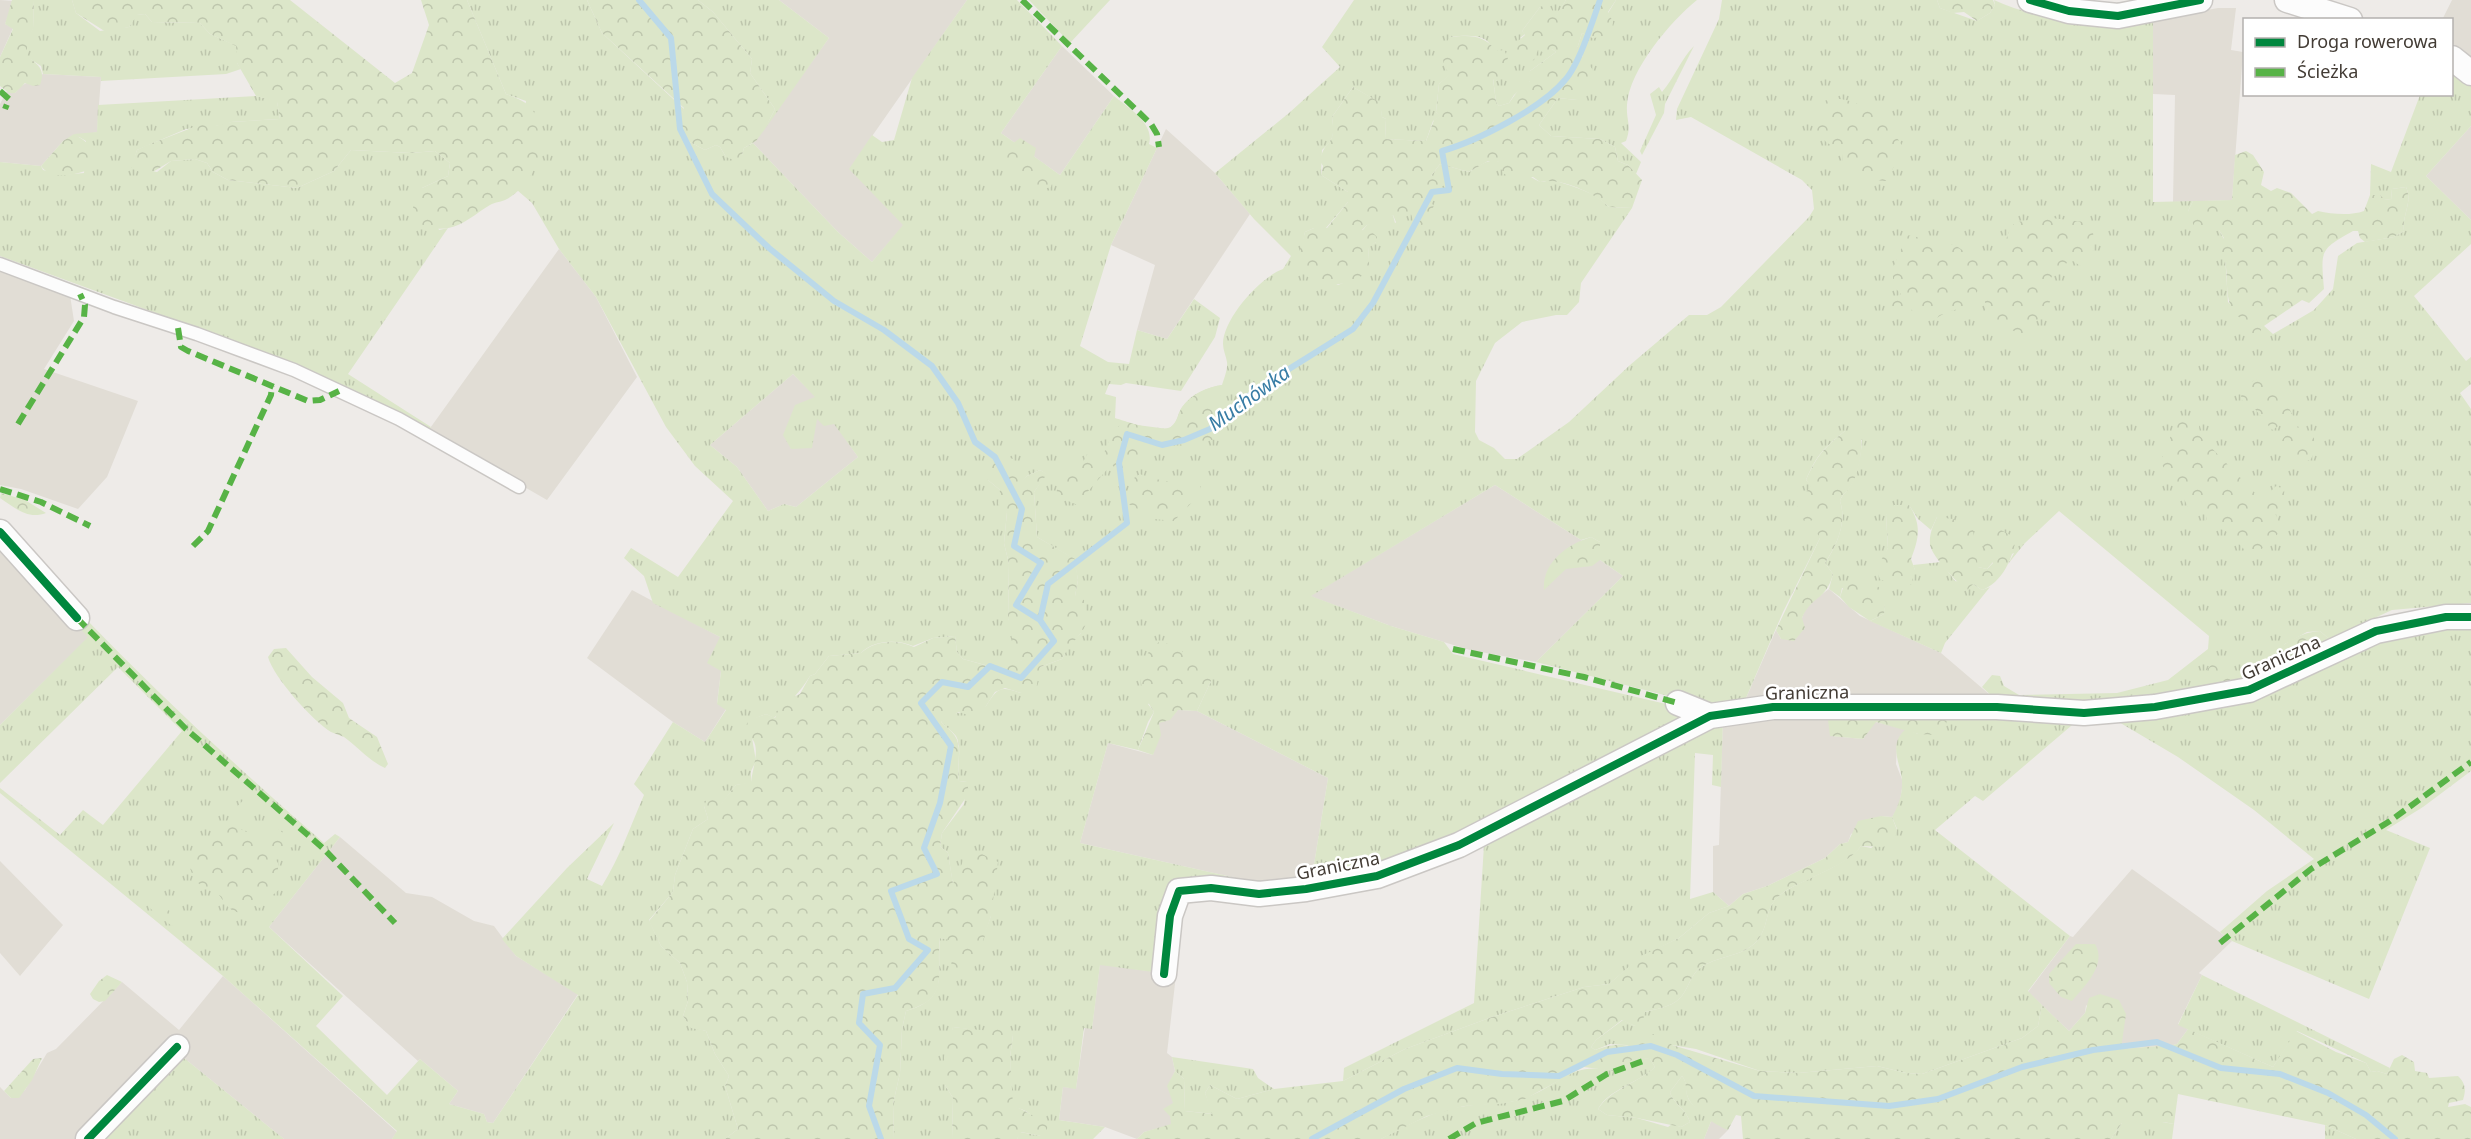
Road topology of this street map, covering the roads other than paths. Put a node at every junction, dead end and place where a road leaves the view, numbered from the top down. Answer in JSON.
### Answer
{"nodes":[{"id":1,"x":2030,"y":0,"type":"edge"},
{"id":2,"x":2200,"y":0,"type":"edge"},
{"id":3,"x":2287,"y":0,"type":"edge"},
{"id":4,"x":2344,"y":18,"type":"edge"},
{"id":5,"x":2453,"y":59,"type":"edge"},
{"id":6,"x":2471,"y":72,"type":"edge"},
{"id":7,"x":0,"y":264,"type":"edge"},
{"id":8,"x":519,"y":487,"type":"dead end"},
{"id":9,"x":0,"y":532,"type":"edge"},
{"id":10,"x":2471,"y":617,"type":"edge"},
{"id":11,"x":77,"y":618,"type":"dead end"},
{"id":12,"x":1678,"y":703,"type":"dead end"},
{"id":13,"x":1710,"y":716,"type":"junction"},
{"id":14,"x":1164,"y":974,"type":"dead end"},
{"id":15,"x":177,"y":1047,"type":"dead end"},
{"id":16,"x":88,"y":1139,"type":"edge"}],
"edges":[{"from":1,"to":2,"type":"street"},
{"from":3,"to":4,"type":"street"},
{"from":5,"to":6,"type":"street"},
{"from":7,"to":8,"type":"lane"},
{"from":9,"to":11,"type":"street"},
{"from":10,"to":13,"type":"street","name":"Graniczna"},
{"from":12,"to":13,"type":"street"},
{"from":13,"to":14,"type":"street","name":"Graniczna"},
{"from":15,"to":16,"type":"street"}]}
